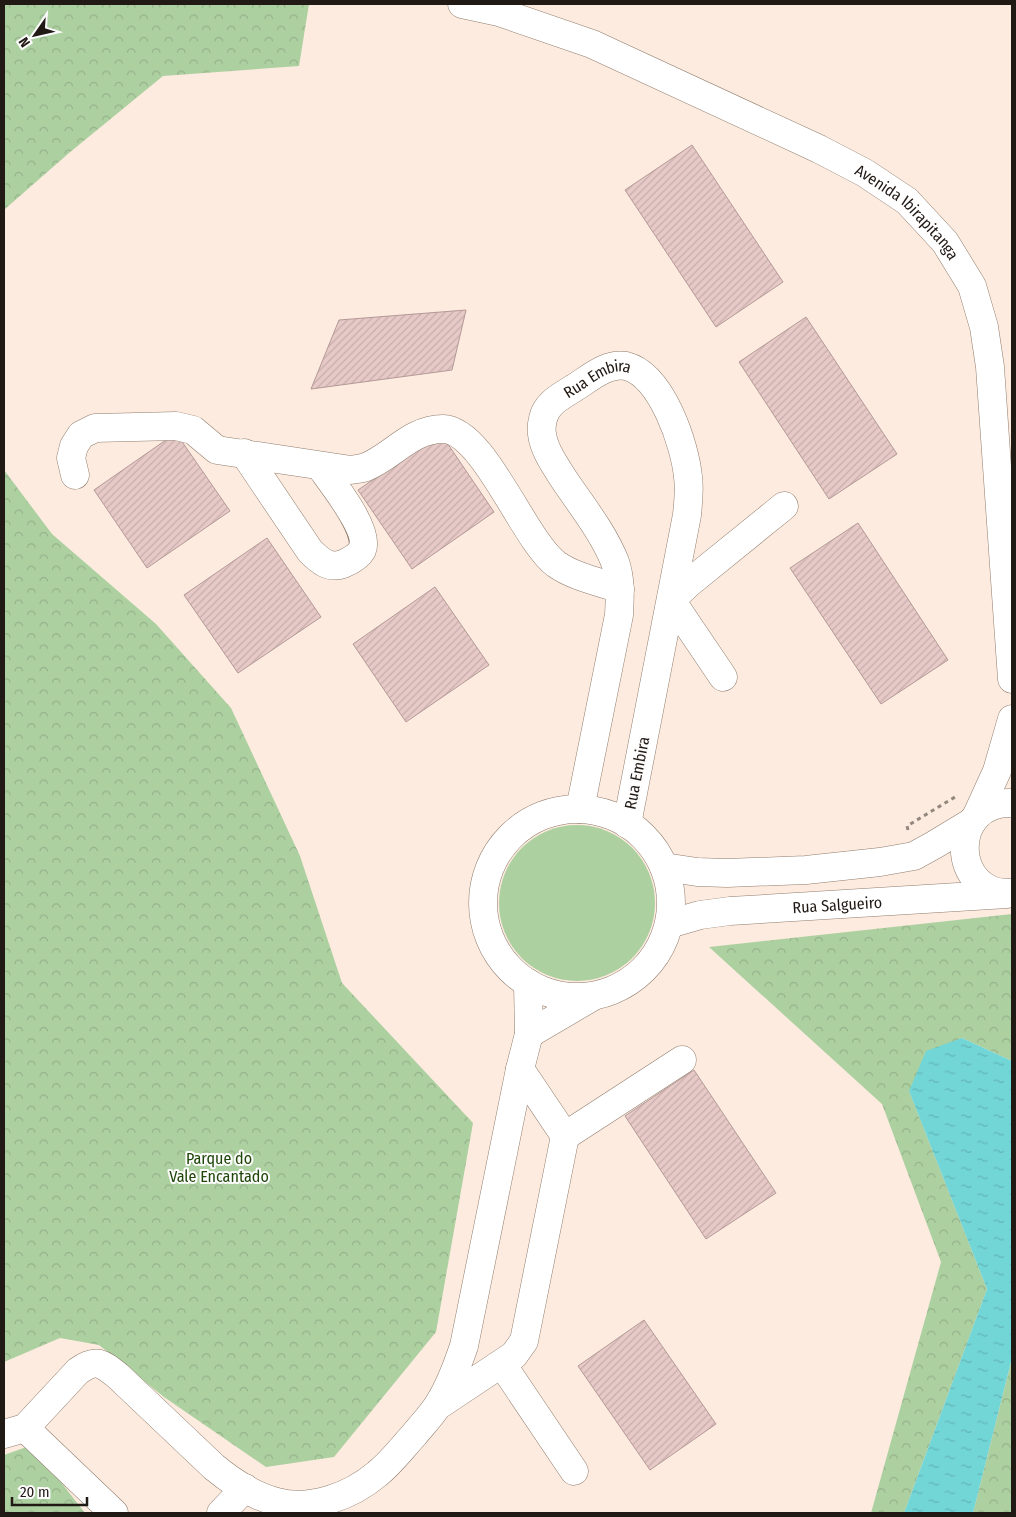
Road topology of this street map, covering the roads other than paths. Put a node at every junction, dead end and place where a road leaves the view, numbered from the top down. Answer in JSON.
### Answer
{"nodes":[{"id":1,"x":462,"y":4,"type":"edge"},
{"id":2,"x":244,"y":454,"type":"junction"},
{"id":3,"x":320,"y":466,"type":"junction"},
{"id":4,"x":75,"y":475,"type":"dead end"},
{"id":5,"x":784,"y":506,"type":"dead end"},
{"id":6,"x":620,"y":589,"type":"junction"},
{"id":7,"x":671,"y":600,"type":"junction"},
{"id":8,"x":723,"y":677,"type":"dead end"},
{"id":9,"x":1012,"y":679,"type":"edge"},
{"id":10,"x":1012,"y":719,"type":"edge"},
{"id":11,"x":1012,"y":803,"type":"edge"},
{"id":12,"x":580,"y":809,"type":"junction"},
{"id":13,"x":974,"y":819,"type":"junction"},
{"id":14,"x":627,"y":824,"type":"junction"},
{"id":15,"x":664,"y":867,"type":"junction"},
{"id":16,"x":1010,"y":893,"type":"edge"},
{"id":17,"x":669,"y":924,"type":"junction"},
{"id":18,"x":528,"y":983,"type":"junction"},
{"id":19,"x":592,"y":997,"type":"junction"},
{"id":20,"x":529,"y":1034,"type":"junction"},
{"id":21,"x":682,"y":1060,"type":"dead end"},
{"id":22,"x":520,"y":1069,"type":"junction"},
{"id":23,"x":565,"y":1136,"type":"junction"},
{"id":24,"x":502,"y":1364,"type":"junction"},
{"id":25,"x":437,"y":1406,"type":"junction"},
{"id":26,"x":14,"y":1431,"type":"edge"},
{"id":27,"x":574,"y":1471,"type":"dead end"},
{"id":28,"x":245,"y":1488,"type":"junction"},
{"id":29,"x":114,"y":1513,"type":"edge"},
{"id":30,"x":221,"y":1513,"type":"edge"}],
"edges":[{"from":1,"to":9,"type":"street","name":"Avenida Ibirapitanga"},
{"from":2,"to":3,"type":"street"},
{"from":2,"to":3,"type":"street"},
{"from":2,"to":4,"type":"street"},
{"from":3,"to":6,"type":"street"},
{"from":5,"to":7,"type":"street"},
{"from":6,"to":7,"type":"street","name":"Rua Embira"},
{"from":6,"to":12,"type":"street","name":"Rua Embira"},
{"from":7,"to":8,"type":"street"},
{"from":7,"to":14,"type":"street","name":"Rua Embira"},
{"from":10,"to":13,"type":"street"},
{"from":11,"to":13,"type":"street"},
{"from":12,"to":14,"type":"street"},
{"from":12,"to":18,"type":"street"},
{"from":13,"to":15,"type":"street"},
{"from":13,"to":16,"type":"street"},
{"from":14,"to":15,"type":"street"},
{"from":15,"to":17,"type":"street"},
{"from":16,"to":17,"type":"street","name":"Rua Salgueiro"},
{"from":17,"to":19,"type":"street"},
{"from":18,"to":19,"type":"street"},
{"from":18,"to":20,"type":"street"},
{"from":19,"to":20,"type":"street"},
{"from":20,"to":22,"type":"street"},
{"from":21,"to":23,"type":"street"},
{"from":22,"to":23,"type":"street"},
{"from":22,"to":25,"type":"street"},
{"from":23,"to":24,"type":"street"},
{"from":24,"to":25,"type":"street"},
{"from":24,"to":27,"type":"street"},
{"from":25,"to":28,"type":"street"},
{"from":26,"to":28,"type":"street"},
{"from":26,"to":29,"type":"street"},
{"from":28,"to":30,"type":"street"}]}
